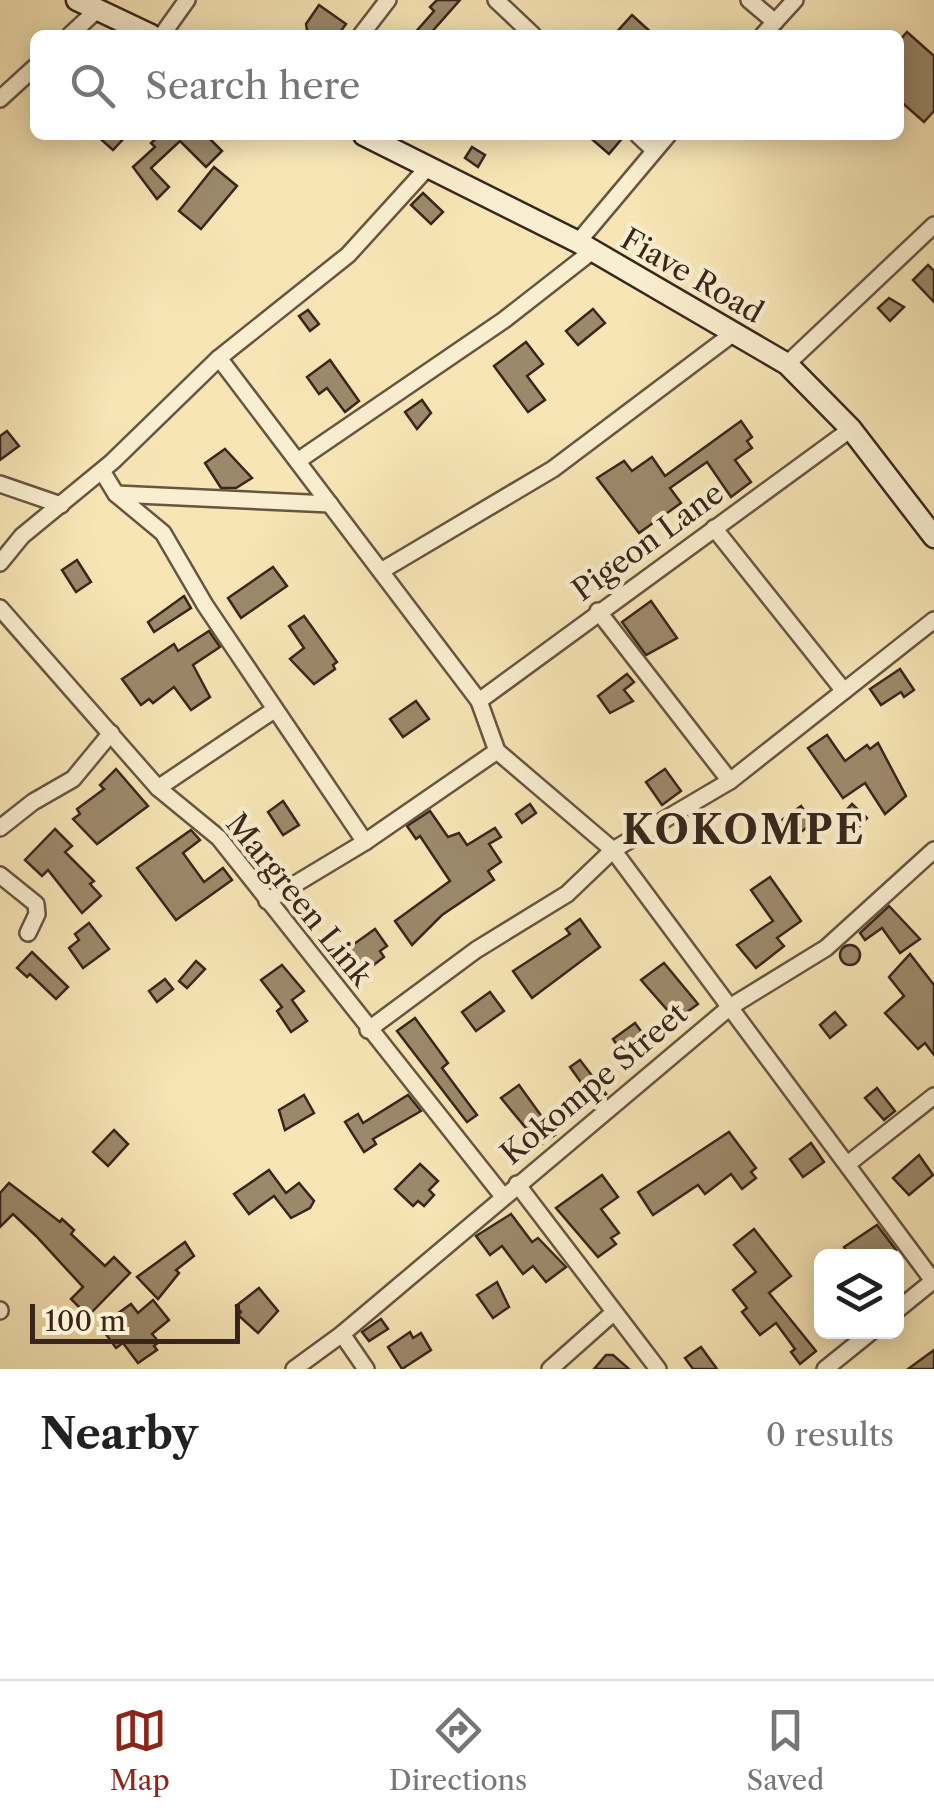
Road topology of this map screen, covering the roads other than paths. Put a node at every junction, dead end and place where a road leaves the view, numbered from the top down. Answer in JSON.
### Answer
{"nodes":[{"id":1,"x":78,"y":0,"type":"edge"},
{"id":2,"x":187,"y":0,"type":"edge"},
{"id":3,"x":388,"y":0,"type":"edge"},
{"id":4,"x":496,"y":0,"type":"edge"},
{"id":5,"x":749,"y":0,"type":"edge"},
{"id":6,"x":795,"y":0,"type":"edge"},
{"id":7,"x":97,"y":10,"type":"junction"},
{"id":8,"x":775,"y":22,"type":"junction"},
{"id":9,"x":75,"y":30,"type":"edge"},
{"id":10,"x":140,"y":30,"type":"edge"},
{"id":11,"x":166,"y":30,"type":"edge"},
{"id":12,"x":365,"y":30,"type":"edge"},
{"id":13,"x":528,"y":30,"type":"edge"},
{"id":14,"x":768,"y":30,"type":"edge"},
{"id":15,"x":30,"y":72,"type":"edge"},
{"id":16,"x":0,"y":99,"type":"edge"},
{"id":17,"x":374,"y":140,"type":"edge"},
{"id":18,"x":643,"y":140,"type":"edge"},
{"id":19,"x":663,"y":140,"type":"edge"},
{"id":20,"x":654,"y":150,"type":"junction"},
{"id":21,"x":429,"y":166,"type":"junction"},
{"id":22,"x":930,"y":236,"type":"edge"},
{"id":23,"x":585,"y":247,"type":"junction"},
{"id":24,"x":731,"y":335,"type":"junction"},
{"id":25,"x":219,"y":358,"type":"junction"},
{"id":26,"x":787,"y":364,"type":"junction"},
{"id":27,"x":851,"y":429,"type":"junction"},
{"id":28,"x":299,"y":460,"type":"junction"},
{"id":29,"x":102,"y":470,"type":"junction"},
{"id":30,"x":0,"y":484,"type":"edge"},
{"id":31,"x":116,"y":494,"type":"junction"},
{"id":32,"x":330,"y":504,"type":"junction"},
{"id":33,"x":62,"y":505,"type":"junction"},
{"id":34,"x":714,"y":528,"type":"junction"},
{"id":35,"x":934,"y":537,"type":"edge"},
{"id":36,"x":0,"y":562,"type":"edge"},
{"id":37,"x":380,"y":571,"type":"junction"},
{"id":38,"x":0,"y":608,"type":"edge"},
{"id":39,"x":598,"y":611,"type":"junction"},
{"id":40,"x":934,"y":620,"type":"edge"},
{"id":41,"x":844,"y":691,"type":"junction"},
{"id":42,"x":479,"y":701,"type":"junction"},
{"id":43,"x":274,"y":710,"type":"junction"},
{"id":44,"x":111,"y":733,"type":"junction"},
{"id":45,"x":497,"y":751,"type":"junction"},
{"id":46,"x":730,"y":781,"type":"junction"},
{"id":47,"x":158,"y":788,"type":"junction"},
{"id":48,"x":0,"y":828,"type":"edge"},
{"id":49,"x":365,"y":842,"type":"junction"},
{"id":50,"x":613,"y":850,"type":"junction"},
{"id":51,"x":934,"y":850,"type":"edge"},
{"id":52,"x":0,"y":875,"type":"edge"},
{"id":53,"x":267,"y":901,"type":"junction"},
{"id":54,"x":28,"y":932,"type":"dead end"},
{"id":55,"x":730,"y":1008,"type":"junction"},
{"id":56,"x":368,"y":1030,"type":"junction"},
{"id":57,"x":934,"y":1096,"type":"edge"},
{"id":58,"x":849,"y":1163,"type":"junction"},
{"id":59,"x":517,"y":1184,"type":"junction"},
{"id":60,"x":502,"y":1195,"type":"junction"},
{"id":61,"x":934,"y":1282,"type":"edge"},
{"id":62,"x":904,"y":1305,"type":"edge"},
{"id":63,"x":613,"y":1313,"type":"junction"},
{"id":64,"x":342,"y":1334,"type":"junction"},
{"id":65,"x":862,"y":1339,"type":"edge"},
{"id":66,"x":294,"y":1369,"type":"edge"},
{"id":67,"x":366,"y":1369,"type":"edge"},
{"id":68,"x":550,"y":1369,"type":"edge"},
{"id":69,"x":658,"y":1369,"type":"edge"},
{"id":70,"x":825,"y":1369,"type":"edge"}],
"edges":[{"from":1,"to":7,"type":"street"},
{"from":2,"to":11,"type":"street"},
{"from":3,"to":12,"type":"street"},
{"from":4,"to":13,"type":"street"},
{"from":5,"to":8,"type":"street"},
{"from":6,"to":8,"type":"street"},
{"from":7,"to":9,"type":"street"},
{"from":7,"to":10,"type":"street"},
{"from":8,"to":14,"type":"street"},
{"from":15,"to":16,"type":"street"},
{"from":17,"to":21,"type":"street","name":"Fiave Road"},
{"from":18,"to":20,"type":"street"},
{"from":19,"to":20,"type":"street"},
{"from":20,"to":23,"type":"street"},
{"from":21,"to":23,"type":"street","name":"Fiave Road"},
{"from":21,"to":25,"type":"street"},
{"from":22,"to":26,"type":"street"},
{"from":23,"to":24,"type":"street","name":"Fiave Road"},
{"from":23,"to":28,"type":"street"},
{"from":24,"to":26,"type":"street","name":"Fiave Road"},
{"from":24,"to":37,"type":"street"},
{"from":25,"to":28,"type":"street"},
{"from":25,"to":29,"type":"street"},
{"from":26,"to":27,"type":"street","name":"Fiave Road"},
{"from":27,"to":34,"type":"street","name":"Pigeon Lane"},
{"from":27,"to":35,"type":"street","name":"Fiave Road"},
{"from":28,"to":32,"type":"street"},
{"from":29,"to":31,"type":"street"},
{"from":29,"to":33,"type":"street"},
{"from":30,"to":33,"type":"street"},
{"from":31,"to":32,"type":"street"},
{"from":31,"to":43,"type":"street"},
{"from":32,"to":37,"type":"street"},
{"from":33,"to":36,"type":"street"},
{"from":34,"to":39,"type":"street","name":"Pigeon Lane"},
{"from":34,"to":41,"type":"street"},
{"from":37,"to":42,"type":"street"},
{"from":38,"to":44,"type":"street","name":"Margreen Link"},
{"from":39,"to":42,"type":"street","name":"Pigeon Lane"},
{"from":39,"to":46,"type":"street"},
{"from":40,"to":41,"type":"street"},
{"from":41,"to":46,"type":"street"},
{"from":42,"to":45,"type":"street"},
{"from":43,"to":47,"type":"street"},
{"from":43,"to":49,"type":"street"},
{"from":44,"to":47,"type":"street","name":"Margreen Link"},
{"from":44,"to":48,"type":"street"},
{"from":45,"to":49,"type":"street"},
{"from":45,"to":50,"type":"street"},
{"from":46,"to":50,"type":"street"},
{"from":47,"to":53,"type":"street","name":"Margreen Link"},
{"from":49,"to":53,"type":"street"},
{"from":50,"to":55,"type":"street"},
{"from":50,"to":56,"type":"street"},
{"from":51,"to":55,"type":"street","name":"Kokompe Street"},
{"from":52,"to":54,"type":"street"},
{"from":53,"to":56,"type":"street","name":"Margreen Link"},
{"from":55,"to":58,"type":"street"},
{"from":55,"to":59,"type":"street","name":"Kokompe Street"},
{"from":56,"to":60,"type":"street","name":"Margreen Link"},
{"from":57,"to":58,"type":"street"},
{"from":58,"to":61,"type":"street"},
{"from":59,"to":60,"type":"street","name":"Kokompe Street"},
{"from":59,"to":63,"type":"street"},
{"from":60,"to":64,"type":"street","name":"Kokompe Street"},
{"from":61,"to":62,"type":"street"},
{"from":63,"to":68,"type":"street"},
{"from":63,"to":69,"type":"street"},
{"from":64,"to":66,"type":"street","name":"Kokompe Street"},
{"from":64,"to":67,"type":"street"},
{"from":65,"to":70,"type":"street"}]}
